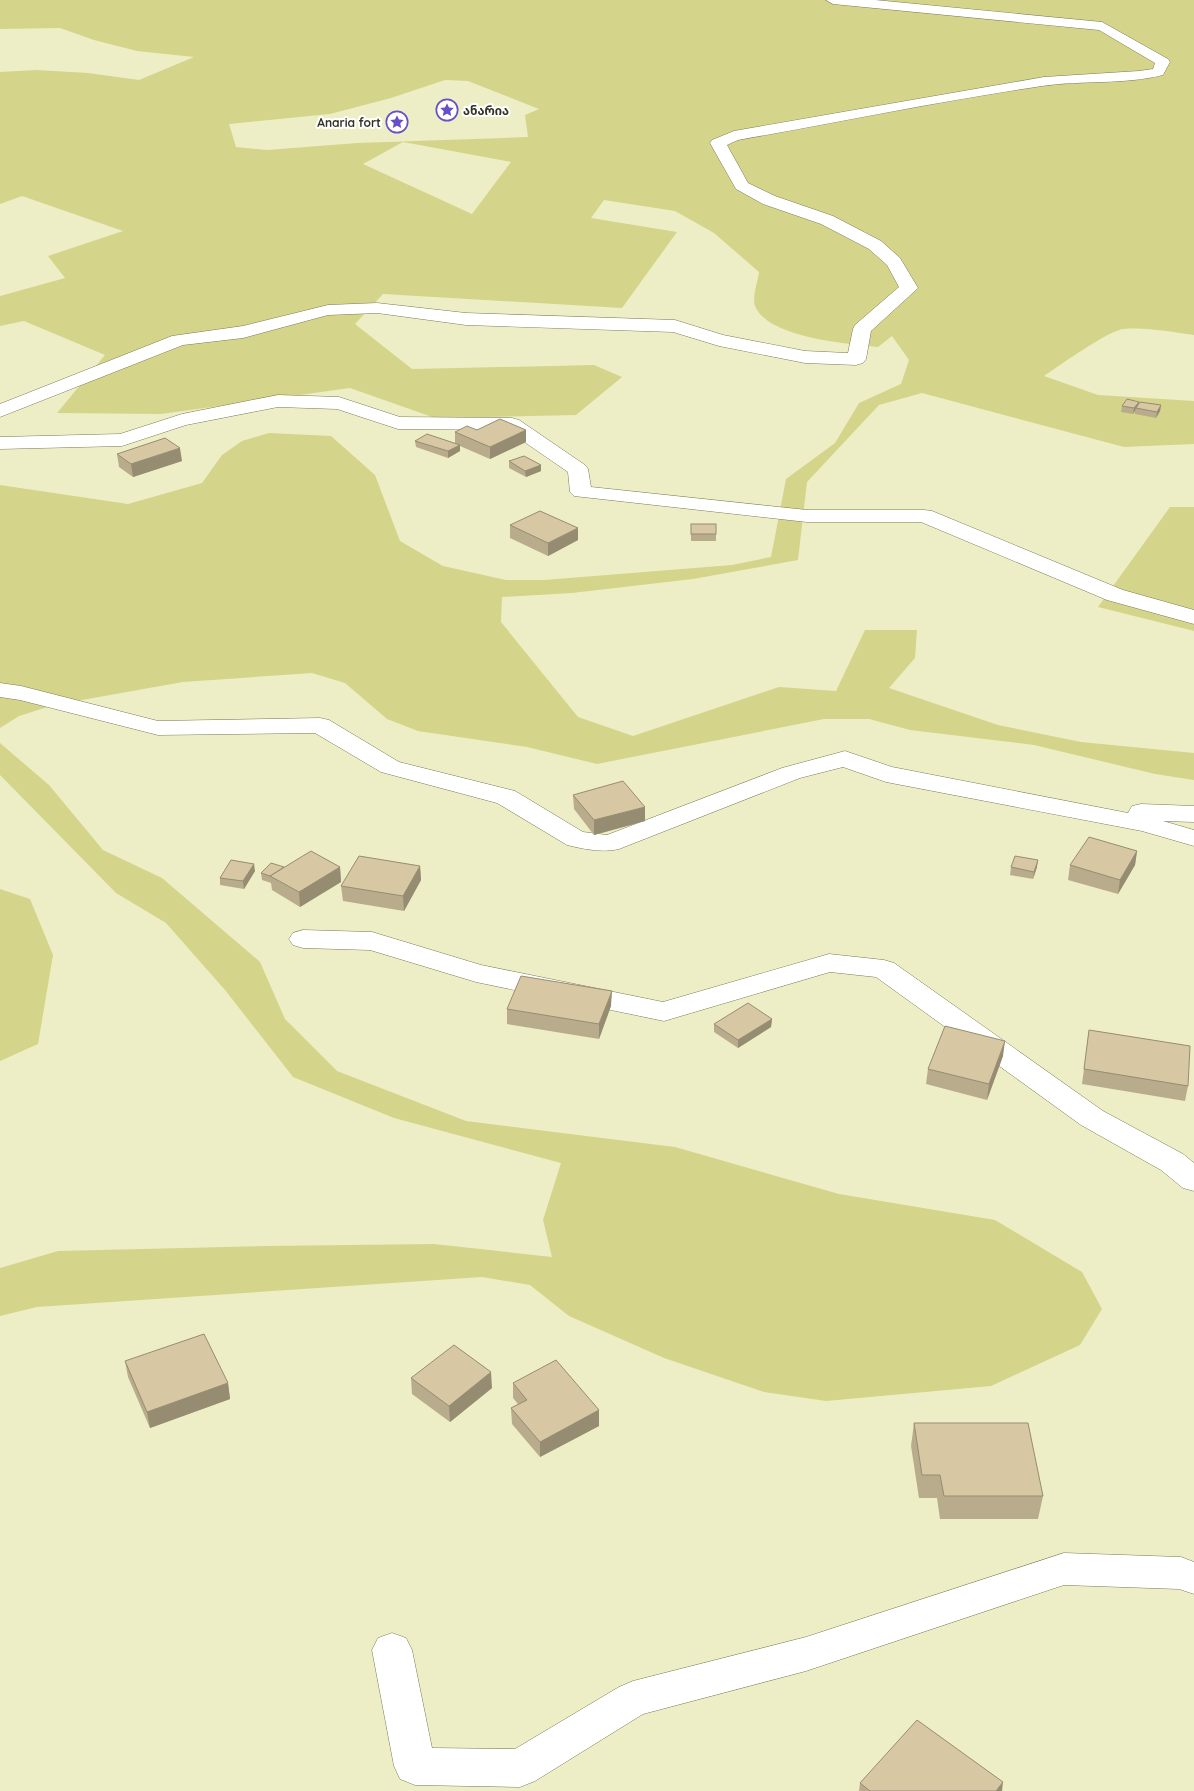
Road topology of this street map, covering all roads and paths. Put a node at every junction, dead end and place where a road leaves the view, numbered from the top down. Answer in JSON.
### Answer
{"nodes":[{"id":1,"x":833,"y":0,"type":"edge"},
{"id":2,"x":0,"y":411,"type":"edge"},
{"id":3,"x":0,"y":443,"type":"edge"},
{"id":4,"x":1194,"y":617,"type":"edge"},
{"id":5,"x":0,"y":690,"type":"edge"},
{"id":6,"x":1069,"y":809,"type":"junction"},
{"id":7,"x":1194,"y":814,"type":"edge"},
{"id":8,"x":1194,"y":838,"type":"edge"},
{"id":9,"x":303,"y":939,"type":"dead end"},
{"id":10,"x":1194,"y":1180,"type":"edge"},
{"id":11,"x":1194,"y":1578,"type":"edge"},
{"id":12,"x":392,"y":1650,"type":"dead end"}],
"edges":[{"from":1,"to":2,"type":"street"},
{"from":3,"to":4,"type":"street"},
{"from":5,"to":6,"type":"street"},
{"from":6,"to":7,"type":"street"},
{"from":6,"to":8,"type":"street"},
{"from":9,"to":10,"type":"street"},
{"from":11,"to":12,"type":"street"}]}
